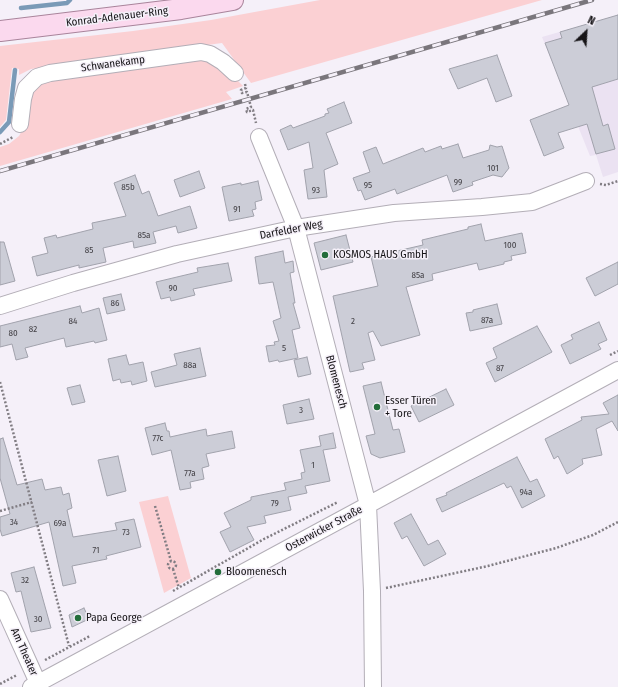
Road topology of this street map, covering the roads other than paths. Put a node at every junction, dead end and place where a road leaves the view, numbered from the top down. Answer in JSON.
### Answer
{"nodes":[{"id":1,"x":233,"y":0,"type":"edge"},
{"id":2,"x":0,"y":31,"type":"edge"},
{"id":3,"x":235,"y":73,"type":"dead end"},
{"id":4,"x":20,"y":124,"type":"dead end"},
{"id":5,"x":260,"y":137,"type":"road end"},
{"id":6,"x":586,"y":181,"type":"dead end"},
{"id":7,"x":296,"y":228,"type":"junction"},
{"id":8,"x":0,"y":306,"type":"edge"},
{"id":9,"x":618,"y":370,"type":"edge"},
{"id":10,"x":368,"y":506,"type":"junction"},
{"id":11,"x":0,"y":599,"type":"edge"},
{"id":12,"x":34,"y":685,"type":"edge"},
{"id":13,"x":373,"y":687,"type":"edge"}],
"edges":[{"from":1,"to":2,"type":"main road","name":"Konrad-Adenauer-Ring"},
{"from":3,"to":4,"type":"street","name":"Schwanekamp"},
{"from":5,"to":7,"type":"street","name":"Blomenesch"},
{"from":6,"to":7,"type":"street","name":"Darfelder Weg"},
{"from":7,"to":8,"type":"street","name":"Darfelder Weg"},
{"from":7,"to":10,"type":"street","name":"Blomenesch"},
{"from":9,"to":10,"type":"street","name":"Osterwicker Straße"},
{"from":10,"to":12,"type":"street","name":"Osterwicker Straße"},
{"from":10,"to":13,"type":"street","name":"Blomenesch"},
{"from":11,"to":12,"type":"street","name":"Am Theater"}]}
